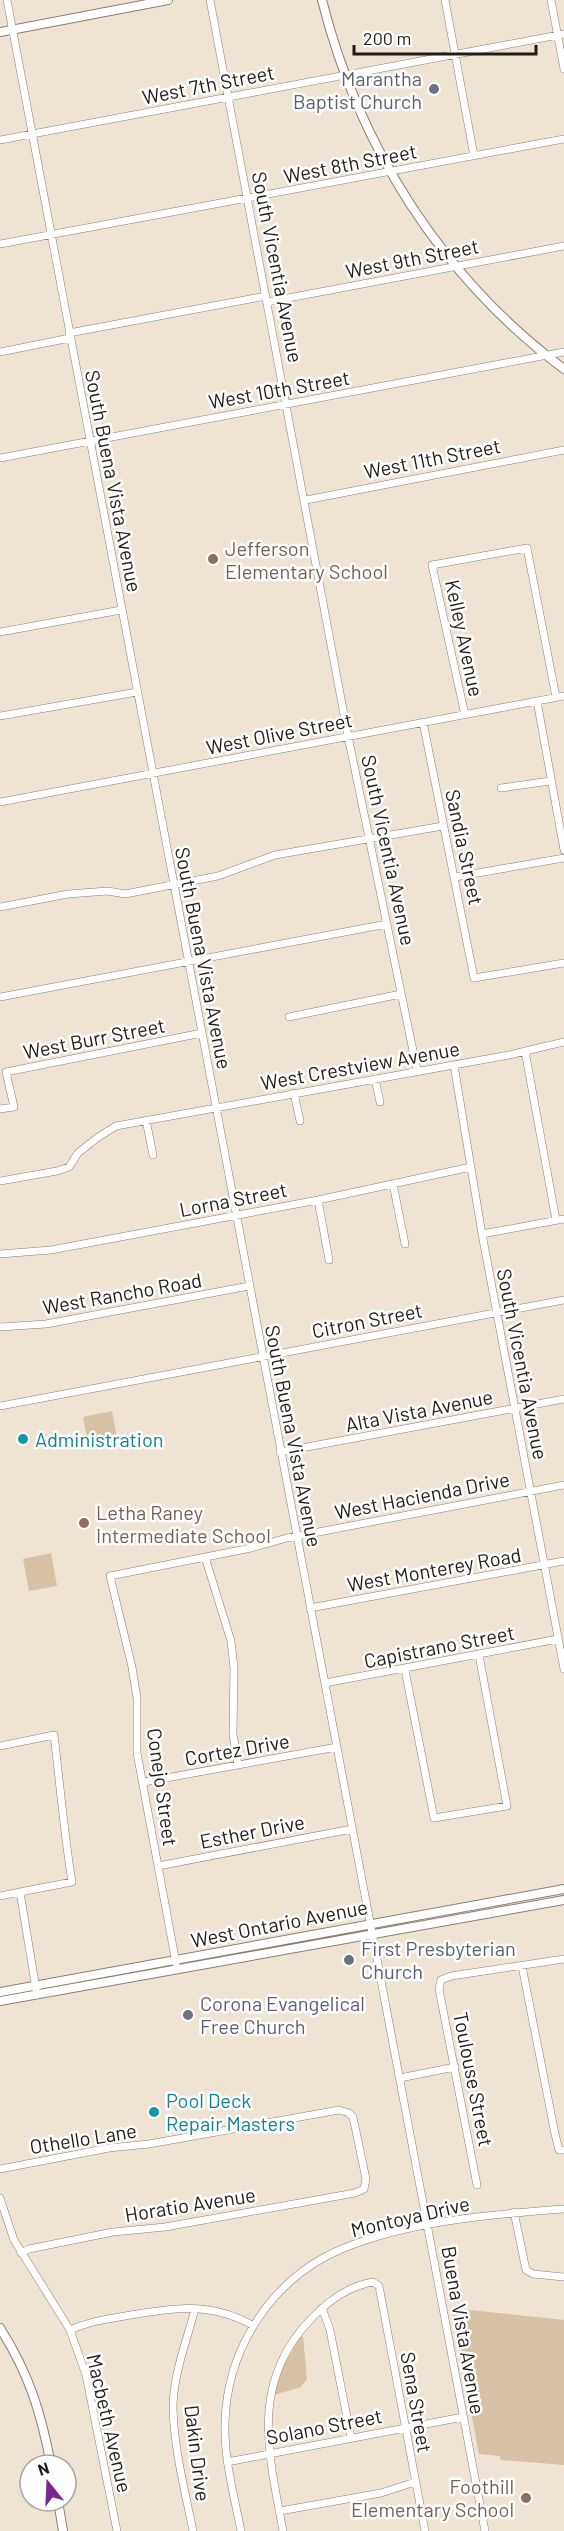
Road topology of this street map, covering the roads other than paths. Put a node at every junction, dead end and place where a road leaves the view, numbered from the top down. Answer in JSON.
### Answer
{"nodes":[{"id":1,"x":7,"y":0,"type":"edge"},
{"id":2,"x":168,"y":0,"type":"edge"},
{"id":3,"x":210,"y":0,"type":"edge"},
{"id":4,"x":322,"y":0,"type":"edge"},
{"id":5,"x":445,"y":0,"type":"edge"},
{"id":6,"x":551,"y":0,"type":"edge"},
{"id":7,"x":11,"y":30,"type":"junction"},
{"id":8,"x":0,"y":32,"type":"edge"},
{"id":9,"x":561,"y":34,"type":"edge"},
{"id":10,"x":455,"y":55,"type":"junction"},
{"id":11,"x":564,"y":69,"type":"edge"},
{"id":12,"x":344,"y":75,"type":"junction"},
{"id":13,"x":228,"y":97,"type":"junction"},
{"id":14,"x":32,"y":135,"type":"junction"},
{"id":15,"x":564,"y":139,"type":"edge"},
{"id":16,"x":0,"y":141,"type":"edge"},
{"id":17,"x":474,"y":156,"type":"junction"},
{"id":18,"x":390,"y":172,"type":"junction"},
{"id":19,"x":248,"y":199,"type":"junction"},
{"id":20,"x":51,"y":235,"type":"junction"},
{"id":21,"x":0,"y":244,"type":"edge"},
{"id":22,"x":564,"y":246,"type":"edge"},
{"id":23,"x":456,"y":266,"type":"junction"},
{"id":24,"x":266,"y":299,"type":"junction"},
{"id":25,"x":70,"y":336,"type":"junction"},
{"id":26,"x":0,"y":352,"type":"edge"},
{"id":27,"x":564,"y":352,"type":"edge"},
{"id":28,"x":546,"y":355,"type":"junction"},
{"id":29,"x":564,"y":369,"type":"edge"},
{"id":30,"x":287,"y":405,"type":"junction"},
{"id":31,"x":90,"y":441,"type":"junction"},
{"id":32,"x":564,"y":450,"type":"edge"},
{"id":33,"x":0,"y":458,"type":"edge"},
{"id":34,"x":306,"y":500,"type":"junction"},
{"id":35,"x":121,"y":610,"type":"junction"},
{"id":36,"x":0,"y":632,"type":"edge"},
{"id":37,"x":137,"y":692,"type":"junction"},
{"id":38,"x":560,"y":697,"type":"edge"},
{"id":39,"x":537,"y":701,"type":"junction"},
{"id":40,"x":465,"y":715,"type":"junction"},
{"id":41,"x":0,"y":717,"type":"edge"},
{"id":42,"x":423,"y":722,"type":"junction"},
{"id":43,"x":348,"y":736,"type":"junction"},
{"id":44,"x":152,"y":774,"type":"junction"},
{"id":45,"x":550,"y":781,"type":"junction"},
{"id":46,"x":501,"y":788,"type":"dead end"},
{"id":47,"x":0,"y":802,"type":"edge"},
{"id":48,"x":443,"y":826,"type":"junction"},
{"id":49,"x":369,"y":839,"type":"junction"},
{"id":50,"x":564,"y":850,"type":"edge"},
{"id":51,"x":564,"y":858,"type":"edge"},
{"id":52,"x":455,"y":877,"type":"junction"},
{"id":53,"x":173,"y":884,"type":"junction"},
{"id":54,"x":0,"y":907,"type":"edge"},
{"id":55,"x":387,"y":924,"type":"junction"},
{"id":56,"x":188,"y":961,"type":"junction"},
{"id":57,"x":564,"y":963,"type":"edge"},
{"id":58,"x":401,"y":994,"type":"junction"},
{"id":59,"x":0,"y":997,"type":"edge"},
{"id":60,"x":289,"y":1017,"type":"dead end"},
{"id":61,"x":202,"y":1033,"type":"junction"},
{"id":62,"x":564,"y":1042,"type":"edge"},
{"id":63,"x":525,"y":1051,"type":"junction"},
{"id":64,"x":454,"y":1065,"type":"junction"},
{"id":65,"x":417,"y":1070,"type":"junction"},
{"id":66,"x":375,"y":1079,"type":"junction"},
{"id":67,"x":294,"y":1093,"type":"junction"},
{"id":68,"x":380,"y":1102,"type":"dead end"},
{"id":69,"x":216,"y":1108,"type":"junction"},
{"id":70,"x":0,"y":1109,"type":"edge"},
{"id":71,"x":146,"y":1120,"type":"junction"},
{"id":72,"x":300,"y":1121,"type":"dead end"},
{"id":73,"x":153,"y":1155,"type":"dead end"},
{"id":74,"x":471,"y":1167,"type":"junction"},
{"id":75,"x":0,"y":1181,"type":"edge"},
{"id":76,"x":393,"y":1184,"type":"junction"},
{"id":77,"x":318,"y":1200,"type":"junction"},
{"id":78,"x":236,"y":1215,"type":"junction"},
{"id":79,"x":560,"y":1220,"type":"edge"},
{"id":80,"x":482,"y":1234,"type":"junction"},
{"id":81,"x":405,"y":1244,"type":"dead end"},
{"id":82,"x":0,"y":1254,"type":"edge"},
{"id":83,"x":328,"y":1260,"type":"dead end"},
{"id":84,"x":249,"y":1286,"type":"junction"},
{"id":85,"x":564,"y":1300,"type":"edge"},
{"id":86,"x":496,"y":1312,"type":"junction"},
{"id":87,"x":0,"y":1327,"type":"edge"},
{"id":88,"x":263,"y":1357,"type":"junction"},
{"id":89,"x":564,"y":1399,"type":"edge"},
{"id":90,"x":0,"y":1406,"type":"edge"},
{"id":91,"x":515,"y":1408,"type":"junction"},
{"id":92,"x":280,"y":1452,"type":"junction"},
{"id":93,"x":564,"y":1485,"type":"edge"},
{"id":94,"x":531,"y":1491,"type":"junction"},
{"id":95,"x":296,"y":1536,"type":"junction"},
{"id":96,"x":205,"y":1557,"type":"junction"},
{"id":97,"x":564,"y":1562,"type":"edge"},
{"id":98,"x":544,"y":1565,"type":"junction"},
{"id":99,"x":110,"y":1576,"type":"joint"},
{"id":100,"x":310,"y":1608,"type":"junction"},
{"id":101,"x":558,"y":1639,"type":"junction"},
{"id":102,"x":478,"y":1655,"type":"junction"},
{"id":103,"x":564,"y":1669,"type":"edge"},
{"id":104,"x":405,"y":1670,"type":"junction"},
{"id":105,"x":325,"y":1683,"type":"junction"},
{"id":106,"x":0,"y":1746,"type":"edge"},
{"id":107,"x":337,"y":1747,"type":"junction"},
{"id":108,"x":238,"y":1765,"type":"junction"},
{"id":109,"x":144,"y":1782,"type":"junction"},
{"id":110,"x":352,"y":1829,"type":"junction"},
{"id":111,"x":158,"y":1866,"type":"junction"},
{"id":112,"x":564,"y":1888,"type":"edge"},
{"id":113,"x":20,"y":1892,"type":"junction"},
{"id":114,"x":0,"y":1896,"type":"edge"},
{"id":115,"x":564,"y":1900,"type":"edge"},
{"id":116,"x":370,"y":1923,"type":"junction"},
{"id":117,"x":372,"y":1933,"type":"junction"},
{"id":118,"x":564,"y":1959,"type":"edge"},
{"id":119,"x":176,"y":1964,"type":"junction"},
{"id":120,"x":522,"y":1966,"type":"junction"},
{"id":121,"x":35,"y":1985,"type":"junction"},
{"id":122,"x":0,"y":1992,"type":"edge"},
{"id":123,"x":37,"y":1995,"type":"junction"},
{"id":124,"x":0,"y":2001,"type":"edge"},
{"id":125,"x":454,"y":2067,"type":"junction"},
{"id":126,"x":400,"y":2078,"type":"junction"},
{"id":127,"x":561,"y":2150,"type":"edge"},
{"id":128,"x":0,"y":2169,"type":"edge"},
{"id":129,"x":477,"y":2185,"type":"dead end"},
{"id":130,"x":364,"y":2189,"type":"joint"},
{"id":131,"x":0,"y":2198,"type":"edge"},
{"id":132,"x":564,"y":2209,"type":"edge"},
{"id":133,"x":514,"y":2212,"type":"junction"},
{"id":134,"x":428,"y":2226,"type":"junction"},
{"id":135,"x":21,"y":2253,"type":"junction"},
{"id":136,"x":564,"y":2277,"type":"edge"},
{"id":137,"x":322,"y":2308,"type":"junction"},
{"id":138,"x":195,"y":2309,"type":"junction"},
{"id":139,"x":252,"y":2325,"type":"junction"},
{"id":140,"x":0,"y":2328,"type":"edge"},
{"id":141,"x":70,"y":2330,"type":"junction"},
{"id":142,"x":463,"y":2417,"type":"junction"},
{"id":143,"x":405,"y":2427,"type":"junction"},
{"id":144,"x":351,"y":2438,"type":"junction"},
{"id":145,"x":49,"y":2453,"type":"edge"},
{"id":146,"x":269,"y":2454,"type":"junction"},
{"id":147,"x":227,"y":2462,"type":"junction"},
{"id":148,"x":415,"y":2482,"type":"junction"},
{"id":149,"x":280,"y":2511,"type":"junction"},
{"id":150,"x":59,"y":2513,"type":"edge"},
{"id":151,"x":63,"y":2531,"type":"edge"},
{"id":152,"x":117,"y":2531,"type":"edge"},
{"id":153,"x":193,"y":2531,"type":"edge"},
{"id":154,"x":241,"y":2531,"type":"edge"},
{"id":155,"x":283,"y":2531,"type":"edge"},
{"id":156,"x":425,"y":2531,"type":"edge"},
{"id":157,"x":485,"y":2531,"type":"edge"}],
"edges":[{"from":1,"to":7,"type":"street","name":"South Buena Vista Avenue"},
{"from":2,"to":7,"type":"main road"},
{"from":3,"to":13,"type":"street","name":"South Vicentia Avenue"},
{"from":4,"to":12,"type":"main road"},
{"from":5,"to":10,"type":"street"},
{"from":6,"to":9,"type":"street"},
{"from":7,"to":8,"type":"main road"},
{"from":7,"to":14,"type":"street","name":"South Buena Vista Avenue"},
{"from":9,"to":10,"type":"street","name":"West 7th Street"},
{"from":9,"to":11,"type":"street"},
{"from":10,"to":12,"type":"street","name":"West 7th Street"},
{"from":10,"to":17,"type":"street"},
{"from":12,"to":13,"type":"street","name":"West 7th Street"},
{"from":12,"to":18,"type":"main road"},
{"from":13,"to":14,"type":"street","name":"West 7th Street"},
{"from":13,"to":19,"type":"street","name":"South Vicentia Avenue"},
{"from":14,"to":16,"type":"street","name":"West 7th Street"},
{"from":14,"to":20,"type":"street","name":"South Buena Vista Avenue"},
{"from":15,"to":17,"type":"street","name":"West 8th Street"},
{"from":17,"to":18,"type":"street","name":"West 8th Street"},
{"from":18,"to":19,"type":"street","name":"West 8th Street"},
{"from":18,"to":23,"type":"main road"},
{"from":19,"to":20,"type":"street","name":"West 8th Street"},
{"from":19,"to":24,"type":"street","name":"South Vicentia Avenue"},
{"from":20,"to":21,"type":"street","name":"West 8th Street"},
{"from":20,"to":25,"type":"street","name":"South Buena Vista Avenue"},
{"from":22,"to":23,"type":"street","name":"West 9th Street"},
{"from":23,"to":24,"type":"street","name":"West 9th Street"},
{"from":23,"to":28,"type":"main road"},
{"from":24,"to":25,"type":"street","name":"West 9th Street"},
{"from":24,"to":30,"type":"street","name":"South Vicentia Avenue"},
{"from":25,"to":26,"type":"street","name":"West 9th Street"},
{"from":25,"to":31,"type":"street","name":"South Buena Vista Avenue"},
{"from":27,"to":28,"type":"street","name":"West 10th Street"},
{"from":28,"to":29,"type":"main road"},
{"from":28,"to":30,"type":"street","name":"West 10th Street"},
{"from":30,"to":31,"type":"street","name":"West 10th Street"},
{"from":30,"to":34,"type":"street","name":"South Vicentia Avenue"},
{"from":31,"to":33,"type":"street","name":"West 10th Street"},
{"from":31,"to":35,"type":"street","name":"South Buena Vista Avenue"},
{"from":32,"to":34,"type":"street","name":"West 11th Street"},
{"from":34,"to":43,"type":"street","name":"South Vicentia Avenue"},
{"from":35,"to":36,"type":"street"},
{"from":35,"to":37,"type":"street","name":"South Buena Vista Avenue"},
{"from":37,"to":41,"type":"street"},
{"from":37,"to":44,"type":"street","name":"South Buena Vista Avenue"},
{"from":38,"to":39,"type":"street","name":"West Olive Street"},
{"from":38,"to":40,"type":"street","name":"Kelley Avenue"},
{"from":39,"to":40,"type":"street","name":"West Olive Street"},
{"from":39,"to":45,"type":"street"},
{"from":40,"to":42,"type":"street","name":"West Olive Street"},
{"from":42,"to":43,"type":"street","name":"West Olive Street"},
{"from":42,"to":48,"type":"street","name":"Sandia Street"},
{"from":43,"to":44,"type":"street","name":"West Olive Street"},
{"from":43,"to":49,"type":"street","name":"South Vicentia Avenue"},
{"from":44,"to":47,"type":"street","name":"West Olive Street"},
{"from":44,"to":53,"type":"street","name":"South Buena Vista Avenue"},
{"from":45,"to":46,"type":"street"},
{"from":45,"to":50,"type":"street"},
{"from":48,"to":49,"type":"street"},
{"from":48,"to":52,"type":"street","name":"Sandia Street"},
{"from":49,"to":53,"type":"street"},
{"from":49,"to":55,"type":"street","name":"South Vicentia Avenue"},
{"from":51,"to":52,"type":"street"},
{"from":52,"to":57,"type":"street","name":"Sandia Street"},
{"from":53,"to":54,"type":"street"},
{"from":53,"to":56,"type":"street","name":"South Buena Vista Avenue"},
{"from":55,"to":56,"type":"street"},
{"from":55,"to":58,"type":"street","name":"South Vicentia Avenue"},
{"from":56,"to":59,"type":"street"},
{"from":56,"to":61,"type":"street","name":"South Buena Vista Avenue"},
{"from":58,"to":60,"type":"street"},
{"from":58,"to":65,"type":"street","name":"South Vicentia Avenue"},
{"from":61,"to":69,"type":"street","name":"South Buena Vista Avenue"},
{"from":61,"to":70,"type":"street","name":"West Burr Street"},
{"from":62,"to":63,"type":"street","name":"West Crestview Avenue"},
{"from":63,"to":64,"type":"street","name":"West Crestview Avenue"},
{"from":63,"to":79,"type":"street"},
{"from":64,"to":65,"type":"street","name":"West Crestview Avenue"},
{"from":64,"to":74,"type":"street","name":"South Vicentia Avenue"},
{"from":65,"to":66,"type":"street","name":"West Crestview Avenue"},
{"from":66,"to":67,"type":"street","name":"West Crestview Avenue"},
{"from":66,"to":68,"type":"street"},
{"from":67,"to":69,"type":"street","name":"West Crestview Avenue"},
{"from":67,"to":72,"type":"street"},
{"from":69,"to":71,"type":"street","name":"West Crestview Avenue"},
{"from":69,"to":78,"type":"street","name":"South Buena Vista Avenue"},
{"from":71,"to":73,"type":"street"},
{"from":71,"to":75,"type":"street","name":"West Crestview Avenue"},
{"from":74,"to":76,"type":"street","name":"Lorna Street"},
{"from":74,"to":80,"type":"street","name":"South Vicentia Avenue"},
{"from":76,"to":77,"type":"street","name":"Lorna Street"},
{"from":76,"to":81,"type":"street"},
{"from":77,"to":78,"type":"street","name":"Lorna Street"},
{"from":77,"to":83,"type":"street"},
{"from":78,"to":82,"type":"street","name":"Lorna Street"},
{"from":78,"to":84,"type":"street","name":"South Buena Vista Avenue"},
{"from":79,"to":80,"type":"street"},
{"from":80,"to":86,"type":"street","name":"South Vicentia Avenue"},
{"from":84,"to":87,"type":"street","name":"West Rancho Road"},
{"from":84,"to":88,"type":"street","name":"South Buena Vista Avenue"},
{"from":85,"to":86,"type":"street","name":"Citron Street"},
{"from":86,"to":88,"type":"street","name":"Citron Street"},
{"from":86,"to":91,"type":"street","name":"South Vicentia Avenue"},
{"from":88,"to":90,"type":"street","name":"Citron Street"},
{"from":88,"to":92,"type":"street","name":"South Buena Vista Avenue"},
{"from":89,"to":91,"type":"street","name":"Alta Vista Avenue"},
{"from":91,"to":92,"type":"street","name":"Alta Vista Avenue"},
{"from":91,"to":94,"type":"street","name":"South Vicentia Avenue"},
{"from":92,"to":95,"type":"street","name":"South Buena Vista Avenue"},
{"from":93,"to":94,"type":"street","name":"West Hacienda Drive"},
{"from":94,"to":95,"type":"street","name":"West Hacienda Drive"},
{"from":94,"to":98,"type":"street","name":"South Vicentia Avenue"},
{"from":95,"to":96,"type":"street","name":"West Hacienda Drive"},
{"from":95,"to":100,"type":"street","name":"South Buena Vista Avenue"},
{"from":96,"to":99,"type":"street","name":"West Hacienda Drive"},
{"from":96,"to":108,"type":"street"},
{"from":97,"to":98,"type":"street","name":"West Monterey Road"},
{"from":98,"to":100,"type":"street","name":"West Monterey Road"},
{"from":98,"to":101,"type":"street","name":"South Vicentia Avenue"},
{"from":99,"to":109,"type":"street","name":"Conejo Street"},
{"from":100,"to":105,"type":"street","name":"South Buena Vista Avenue"},
{"from":101,"to":102,"type":"street","name":"Capistrano Street"},
{"from":101,"to":103,"type":"street","name":"South Vicentia Avenue"},
{"from":102,"to":104,"type":"street","name":"Capistrano Street"},
{"from":102,"to":104,"type":"street"},
{"from":104,"to":105,"type":"street","name":"Capistrano Street"},
{"from":105,"to":107,"type":"street","name":"South Buena Vista Avenue"},
{"from":106,"to":113,"type":"street"},
{"from":107,"to":108,"type":"street","name":"Cortez Drive"},
{"from":107,"to":110,"type":"street","name":"South Buena Vista Avenue"},
{"from":108,"to":109,"type":"street","name":"Cortez Drive"},
{"from":109,"to":111,"type":"street","name":"Conejo Street"},
{"from":110,"to":111,"type":"street","name":"Esther Drive"},
{"from":110,"to":116,"type":"street","name":"South Buena Vista Avenue"},
{"from":111,"to":119,"type":"street","name":"Conejo Street"},
{"from":112,"to":116,"type":"main road","name":"West Ontario Avenue"},
{"from":113,"to":114,"type":"street"},
{"from":113,"to":121,"type":"street"},
{"from":115,"to":117,"type":"main road","name":"West Ontario Avenue"},
{"from":116,"to":117,"type":"street","name":"Buena Vista Avenue"},
{"from":116,"to":119,"type":"main road","name":"West Ontario Avenue"},
{"from":117,"to":119,"type":"main road","name":"West Ontario Avenue"},
{"from":117,"to":126,"type":"street","name":"Buena Vista Avenue"},
{"from":118,"to":120,"type":"street"},
{"from":119,"to":121,"type":"main road","name":"West Ontario Avenue"},
{"from":119,"to":123,"type":"main road","name":"West Ontario Avenue"},
{"from":120,"to":125,"type":"street","name":"Toulouse Street"},
{"from":120,"to":127,"type":"street"},
{"from":121,"to":122,"type":"main road","name":"West Ontario Avenue"},
{"from":121,"to":123,"type":"street"},
{"from":123,"to":124,"type":"main road","name":"West Ontario Avenue"},
{"from":125,"to":126,"type":"street"},
{"from":125,"to":129,"type":"street","name":"Toulouse Street"},
{"from":126,"to":134,"type":"street","name":"Buena Vista Avenue"},
{"from":128,"to":130,"type":"street","name":"Othello Lane"},
{"from":130,"to":135,"type":"street","name":"Horatio Avenue"},
{"from":131,"to":135,"type":"street","name":"Macbeth Avenue"},
{"from":132,"to":133,"type":"street","name":"Montoya Drive"},
{"from":133,"to":134,"type":"street","name":"Montoya Drive"},
{"from":133,"to":136,"type":"street"},
{"from":134,"to":139,"type":"street","name":"Montoya Drive"},
{"from":134,"to":142,"type":"street","name":"Buena Vista Avenue"},
{"from":135,"to":141,"type":"street","name":"Macbeth Avenue"},
{"from":137,"to":143,"type":"street","name":"Sena Street"},
{"from":137,"to":144,"type":"street"},
{"from":137,"to":146,"type":"street"},
{"from":138,"to":139,"type":"street"},
{"from":138,"to":141,"type":"street"},
{"from":138,"to":153,"type":"street","name":"Dakin Drive"},
{"from":139,"to":147,"type":"street","name":"Montoya Drive"},
{"from":140,"to":145,"type":"main road"},
{"from":141,"to":152,"type":"street","name":"Macbeth Avenue"},
{"from":142,"to":143,"type":"street","name":"Solano Street"},
{"from":142,"to":157,"type":"street","name":"Buena Vista Avenue"},
{"from":143,"to":144,"type":"street","name":"Solano Street"},
{"from":143,"to":148,"type":"street","name":"Sena Street"},
{"from":144,"to":146,"type":"street","name":"Solano Street"},
{"from":146,"to":147,"type":"street","name":"Solano Street"},
{"from":146,"to":149,"type":"street"},
{"from":147,"to":154,"type":"street","name":"Montoya Drive"},
{"from":148,"to":149,"type":"street"},
{"from":148,"to":156,"type":"street","name":"Sena Street"},
{"from":149,"to":155,"type":"street"},
{"from":150,"to":151,"type":"main road"}]}
